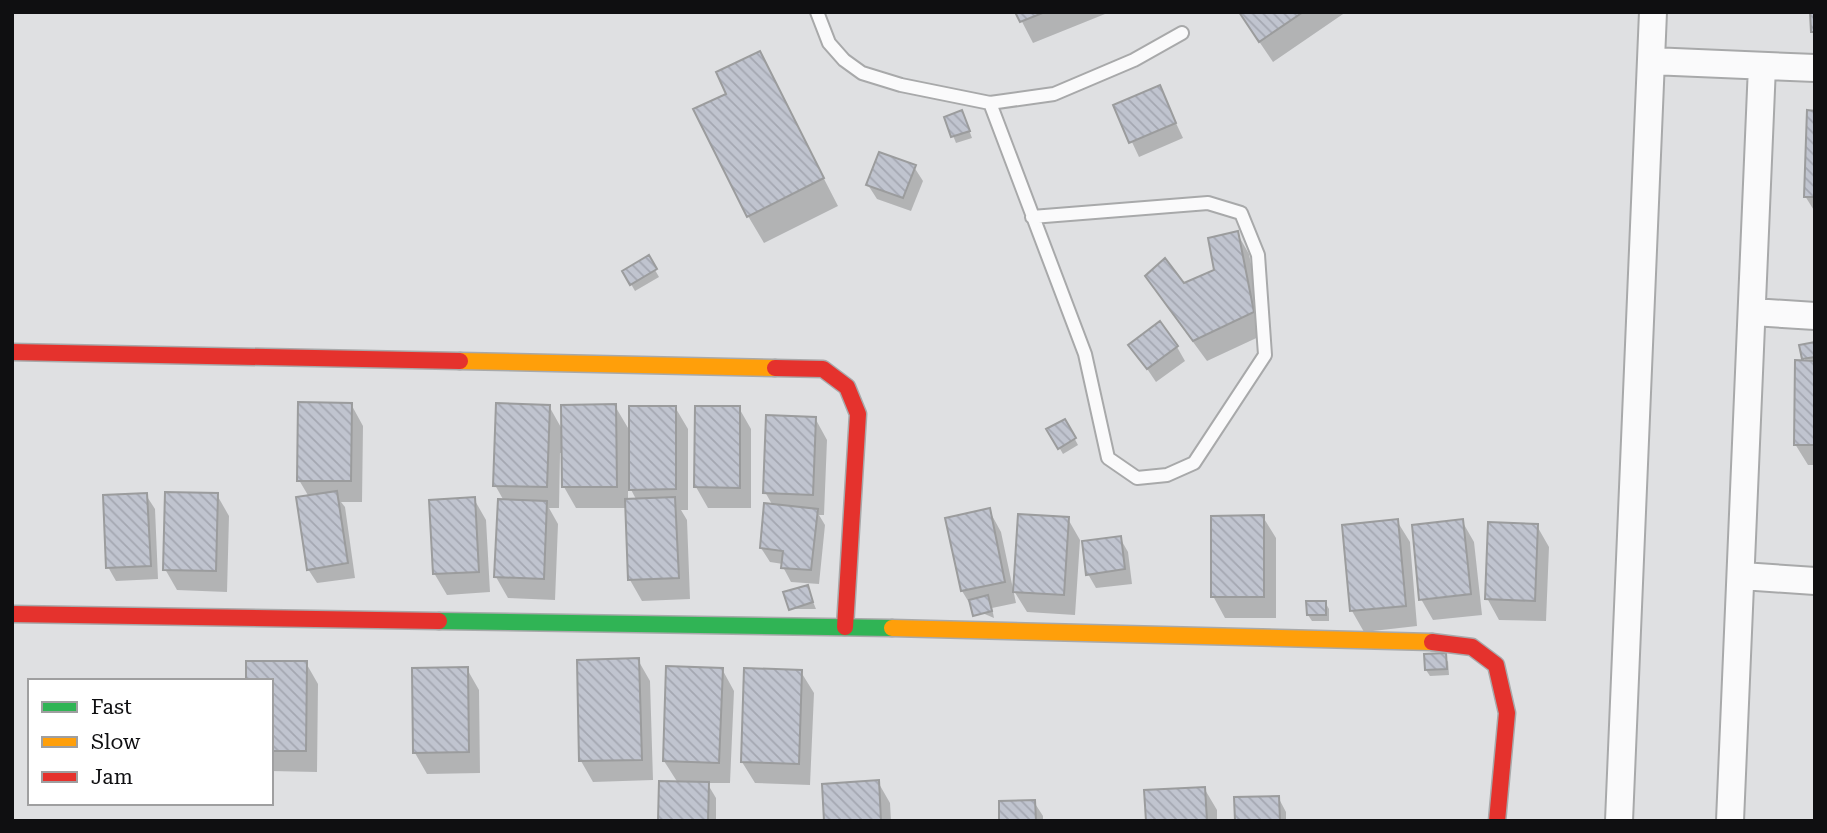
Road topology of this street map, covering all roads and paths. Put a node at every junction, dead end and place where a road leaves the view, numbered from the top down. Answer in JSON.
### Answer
{"nodes":[{"id":1,"x":817,"y":12,"type":"edge"},
{"id":2,"x":1653,"y":12,"type":"edge"},
{"id":3,"x":1182,"y":33,"type":"dead end"},
{"id":4,"x":1651,"y":61,"type":"junction"},
{"id":5,"x":1762,"y":66,"type":"junction"},
{"id":6,"x":1815,"y":68,"type":"edge"},
{"id":7,"x":989,"y":103,"type":"junction"},
{"id":8,"x":1032,"y":216,"type":"junction"},
{"id":9,"x":1753,"y":312,"type":"junction"},
{"id":10,"x":1815,"y":316,"type":"edge"},
{"id":11,"x":12,"y":352,"type":"edge"},
{"id":12,"x":1742,"y":576,"type":"junction"},
{"id":13,"x":1815,"y":581,"type":"edge"},
{"id":14,"x":12,"y":614,"type":"edge"},
{"id":15,"x":845,"y":627,"type":"junction"},
{"id":16,"x":1497,"y":821,"type":"edge"},
{"id":17,"x":1619,"y":821,"type":"edge"},
{"id":18,"x":1730,"y":821,"type":"edge"}],
"edges":[{"from":1,"to":7,"type":"lane"},
{"from":2,"to":4,"type":"street"},
{"from":3,"to":7,"type":"lane"},
{"from":4,"to":5,"type":"street"},
{"from":4,"to":17,"type":"street"},
{"from":5,"to":6,"type":"street"},
{"from":5,"to":9,"type":"street"},
{"from":7,"to":8,"type":"lane"},
{"from":8,"to":8,"type":"lane"},
{"from":9,"to":10,"type":"street"},
{"from":9,"to":12,"type":"street"},
{"from":11,"to":15,"type":"street"},
{"from":12,"to":13,"type":"street"},
{"from":12,"to":18,"type":"street"},
{"from":14,"to":15,"type":"street"},
{"from":15,"to":16,"type":"street"}]}
